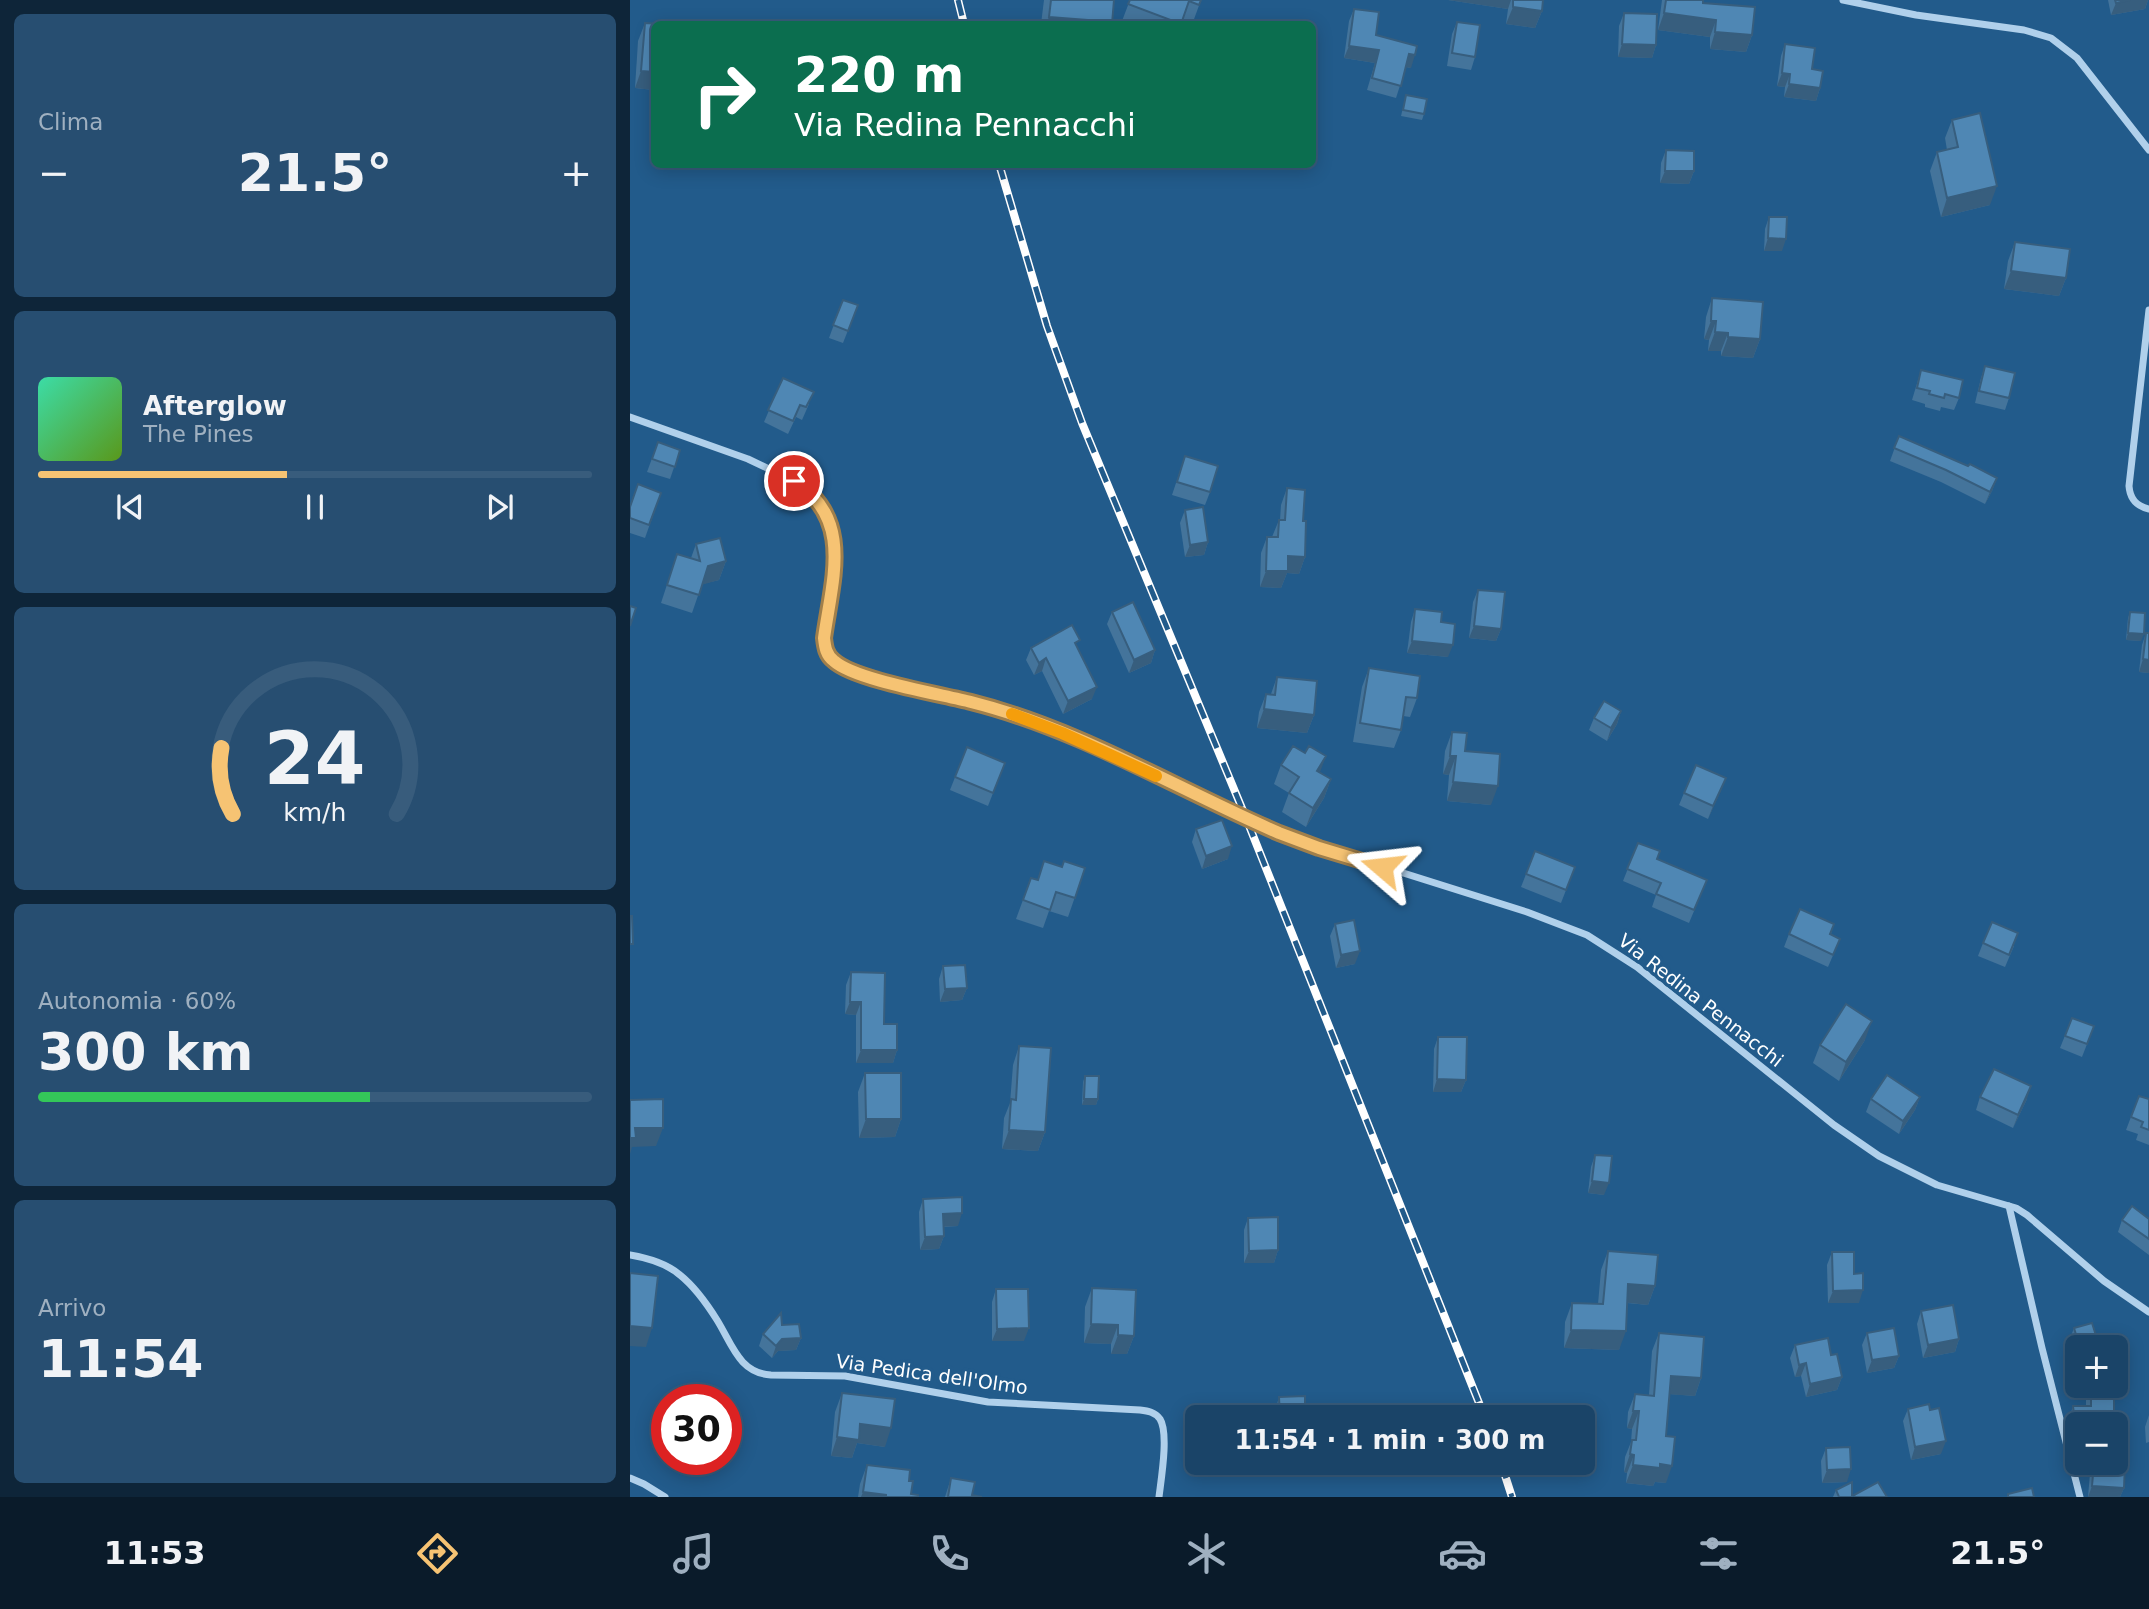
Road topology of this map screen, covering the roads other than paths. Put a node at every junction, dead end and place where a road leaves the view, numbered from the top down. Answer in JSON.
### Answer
{"nodes":[{"id":1,"x":1843,"y":0,"type":"edge"},
{"id":2,"x":2149,"y":150,"type":"edge"},
{"id":3,"x":2149,"y":310,"type":"edge"},
{"id":4,"x":630,"y":417,"type":"edge"},
{"id":5,"x":2149,"y":509,"type":"edge"},
{"id":6,"x":2009,"y":1206,"type":"junction"},
{"id":7,"x":630,"y":1255,"type":"edge"},
{"id":8,"x":2149,"y":1312,"type":"edge"},
{"id":9,"x":630,"y":1478,"type":"edge"},
{"id":10,"x":665,"y":1497,"type":"edge"},
{"id":11,"x":1159,"y":1497,"type":"edge"},
{"id":12,"x":2080,"y":1497,"type":"edge"}],
"edges":[{"from":1,"to":2,"type":"street"},
{"from":3,"to":5,"type":"street"},
{"from":4,"to":6,"type":"street","name":"Via Redina Pennacchi"},
{"from":6,"to":8,"type":"street","name":"Via Redina Pennacchi"},
{"from":6,"to":12,"type":"street"},
{"from":7,"to":11,"type":"street","name":"Via Pedica dell'Olmo"},
{"from":9,"to":10,"type":"street"}]}
